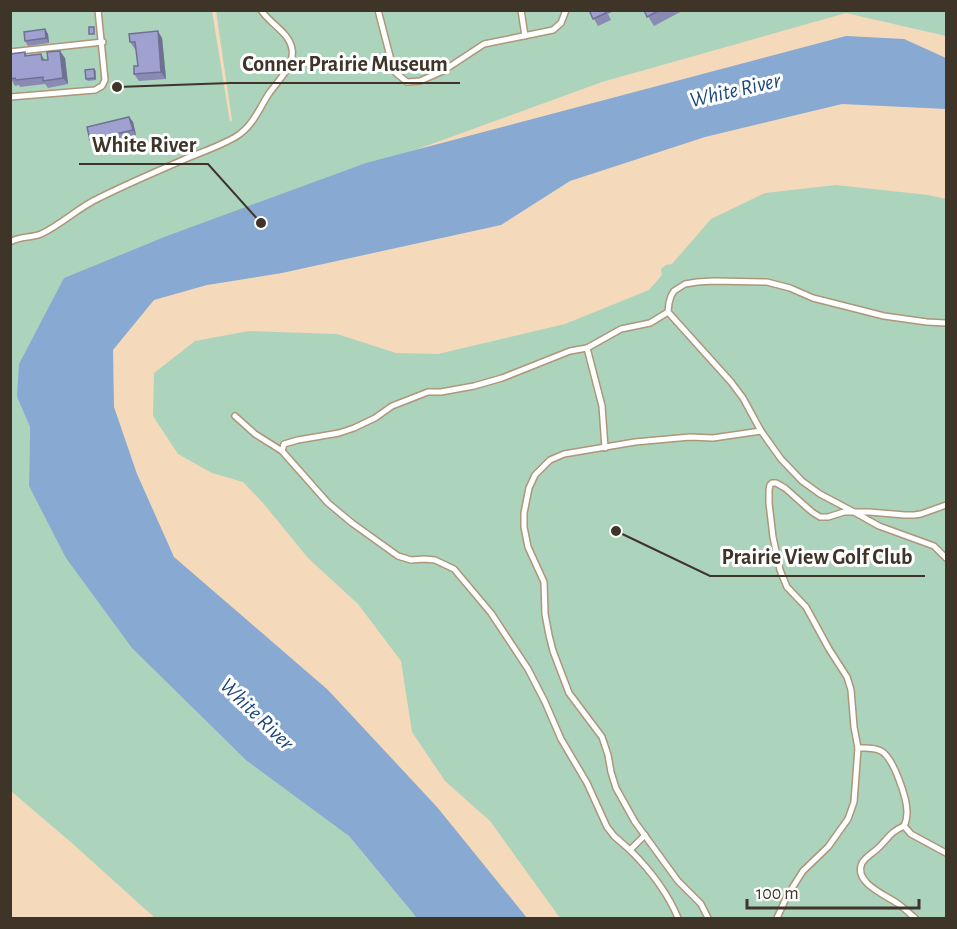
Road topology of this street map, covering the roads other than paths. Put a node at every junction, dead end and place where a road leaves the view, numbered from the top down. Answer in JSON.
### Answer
{"nodes":[{"id":1,"x":99,"y":10,"type":"edge"},
{"id":2,"x":261,"y":10,"type":"edge"},
{"id":3,"x":378,"y":10,"type":"edge"},
{"id":4,"x":521,"y":10,"type":"edge"},
{"id":5,"x":566,"y":10,"type":"edge"},
{"id":6,"x":525,"y":36,"type":"junction"},
{"id":7,"x":102,"y":42,"type":"junction"},
{"id":8,"x":10,"y":52,"type":"edge"},
{"id":9,"x":10,"y":98,"type":"edge"},
{"id":10,"x":10,"y":232,"type":"edge"},
{"id":11,"x":13,"y":240,"type":"edge"},
{"id":12,"x":668,"y":312,"type":"junction"},
{"id":13,"x":946,"y":322,"type":"edge"},
{"id":14,"x":587,"y":348,"type":"junction"},
{"id":15,"x":235,"y":416,"type":"dead end"},
{"id":16,"x":761,"y":431,"type":"junction"},
{"id":17,"x":605,"y":448,"type":"junction"},
{"id":18,"x":282,"y":451,"type":"junction"},
{"id":19,"x":946,"y":505,"type":"edge"},
{"id":20,"x":854,"y":512,"type":"junction"},
{"id":21,"x":946,"y":558,"type":"edge"},
{"id":22,"x":858,"y":748,"type":"junction"},
{"id":23,"x":904,"y":826,"type":"junction"},
{"id":24,"x":645,"y":835,"type":"junction"},
{"id":25,"x":630,"y":850,"type":"junction"},
{"id":26,"x":946,"y":854,"type":"edge"},
{"id":27,"x":678,"y":918,"type":"edge"},
{"id":28,"x":708,"y":918,"type":"edge"},
{"id":29,"x":777,"y":918,"type":"edge"},
{"id":30,"x":915,"y":918,"type":"edge"}],
"edges":[{"from":1,"to":7,"type":"lane"},
{"from":2,"to":11,"type":"lane"},
{"from":3,"to":6,"type":"lane"},
{"from":4,"to":6,"type":"lane"},
{"from":5,"to":6,"type":"lane"},
{"from":7,"to":8,"type":"lane"},
{"from":7,"to":9,"type":"lane"},
{"from":10,"to":11,"type":"lane"},
{"from":12,"to":13,"type":"lane"},
{"from":12,"to":14,"type":"lane"},
{"from":12,"to":16,"type":"lane"},
{"from":14,"to":17,"type":"lane"},
{"from":14,"to":18,"type":"lane"},
{"from":15,"to":18,"type":"lane"},
{"from":16,"to":17,"type":"lane"},
{"from":16,"to":20,"type":"lane"},
{"from":17,"to":24,"type":"lane"},
{"from":18,"to":25,"type":"lane"},
{"from":19,"to":20,"type":"lane"},
{"from":20,"to":21,"type":"lane"},
{"from":20,"to":22,"type":"lane"},
{"from":22,"to":23,"type":"lane"},
{"from":22,"to":29,"type":"lane"},
{"from":23,"to":26,"type":"lane"},
{"from":23,"to":30,"type":"lane"},
{"from":24,"to":25,"type":"lane"},
{"from":24,"to":28,"type":"lane"},
{"from":25,"to":27,"type":"lane"}]}
